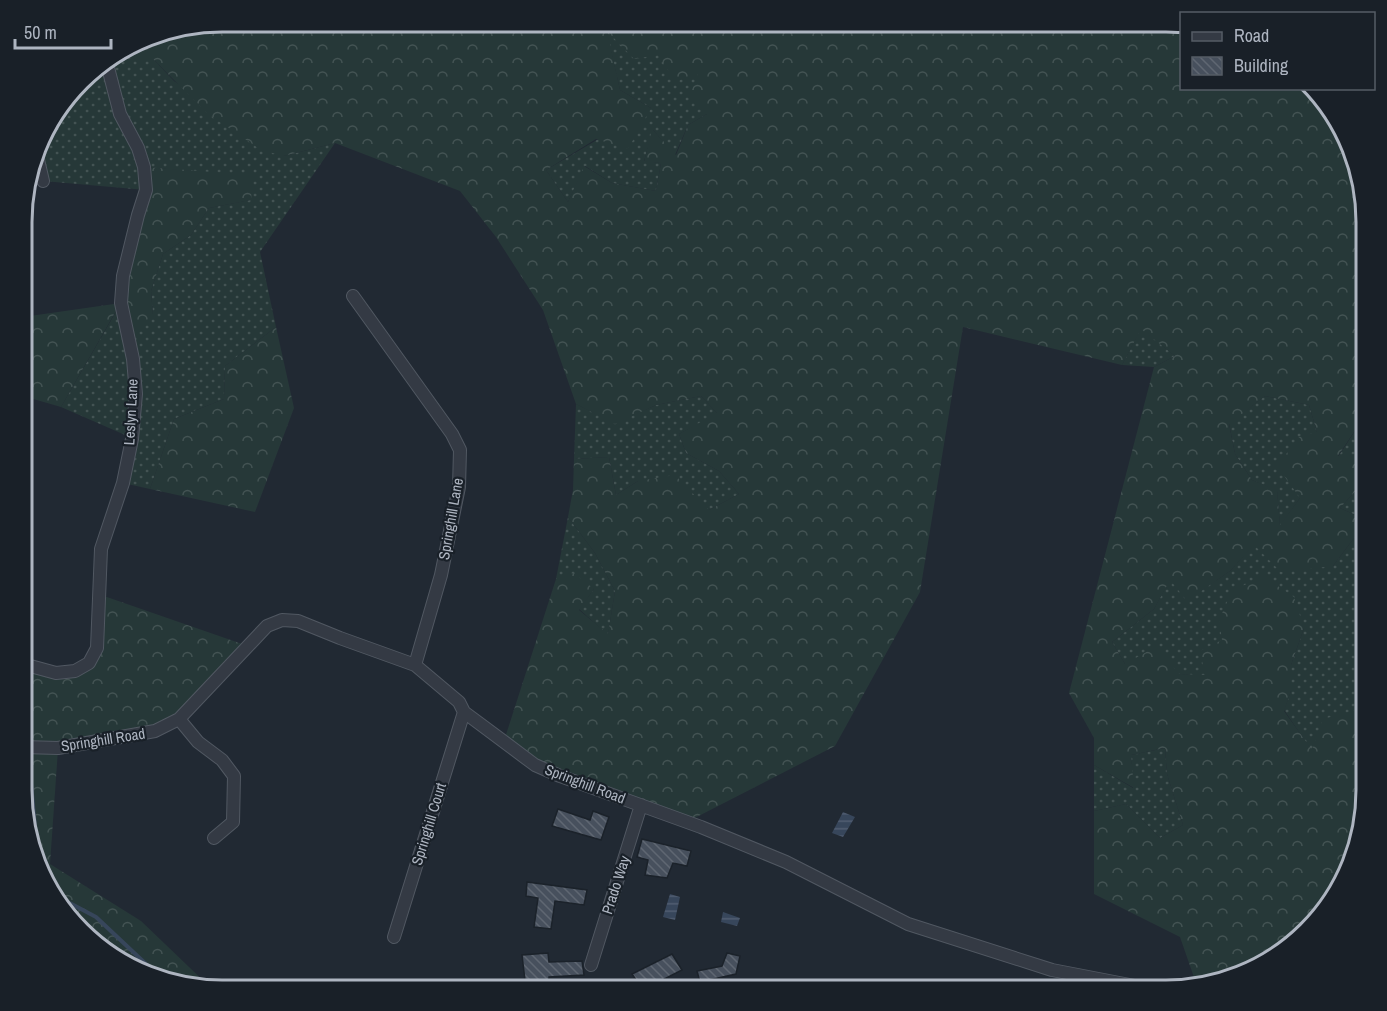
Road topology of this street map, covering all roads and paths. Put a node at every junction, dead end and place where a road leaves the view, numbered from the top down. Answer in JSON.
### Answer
{"nodes":[{"id":1,"x":108,"y":69,"type":"edge"},
{"id":2,"x":40,"y":167,"type":"edge"},
{"id":3,"x":43,"y":181,"type":"dead end"},
{"id":4,"x":353,"y":296,"type":"dead end"},
{"id":5,"x":415,"y":665,"type":"junction"},
{"id":6,"x":32,"y":666,"type":"edge"},
{"id":7,"x":464,"y":712,"type":"junction"},
{"id":8,"x":179,"y":719,"type":"junction"},
{"id":9,"x":32,"y":747,"type":"edge"},
{"id":10,"x":641,"y":805,"type":"junction"},
{"id":11,"x":214,"y":838,"type":"dead end"},
{"id":12,"x":394,"y":937,"type":"dead end"},
{"id":13,"x":591,"y":965,"type":"dead end"},
{"id":14,"x":1104,"y":980,"type":"edge"}],
"edges":[{"from":1,"to":6,"type":"street","name":"Leslyn Lane"},
{"from":2,"to":3,"type":"street"},
{"from":4,"to":5,"type":"street","name":"Springhill Lane"},
{"from":5,"to":7,"type":"street","name":"Springhill Road"},
{"from":5,"to":8,"type":"street","name":"Springhill Road"},
{"from":7,"to":10,"type":"street","name":"Springhill Road"},
{"from":7,"to":12,"type":"street","name":"Springhill Court"},
{"from":8,"to":9,"type":"street","name":"Springhill Road"},
{"from":8,"to":11,"type":"street"},
{"from":10,"to":13,"type":"street","name":"Prado Way"},
{"from":10,"to":14,"type":"street","name":"Springhill Road"}]}
